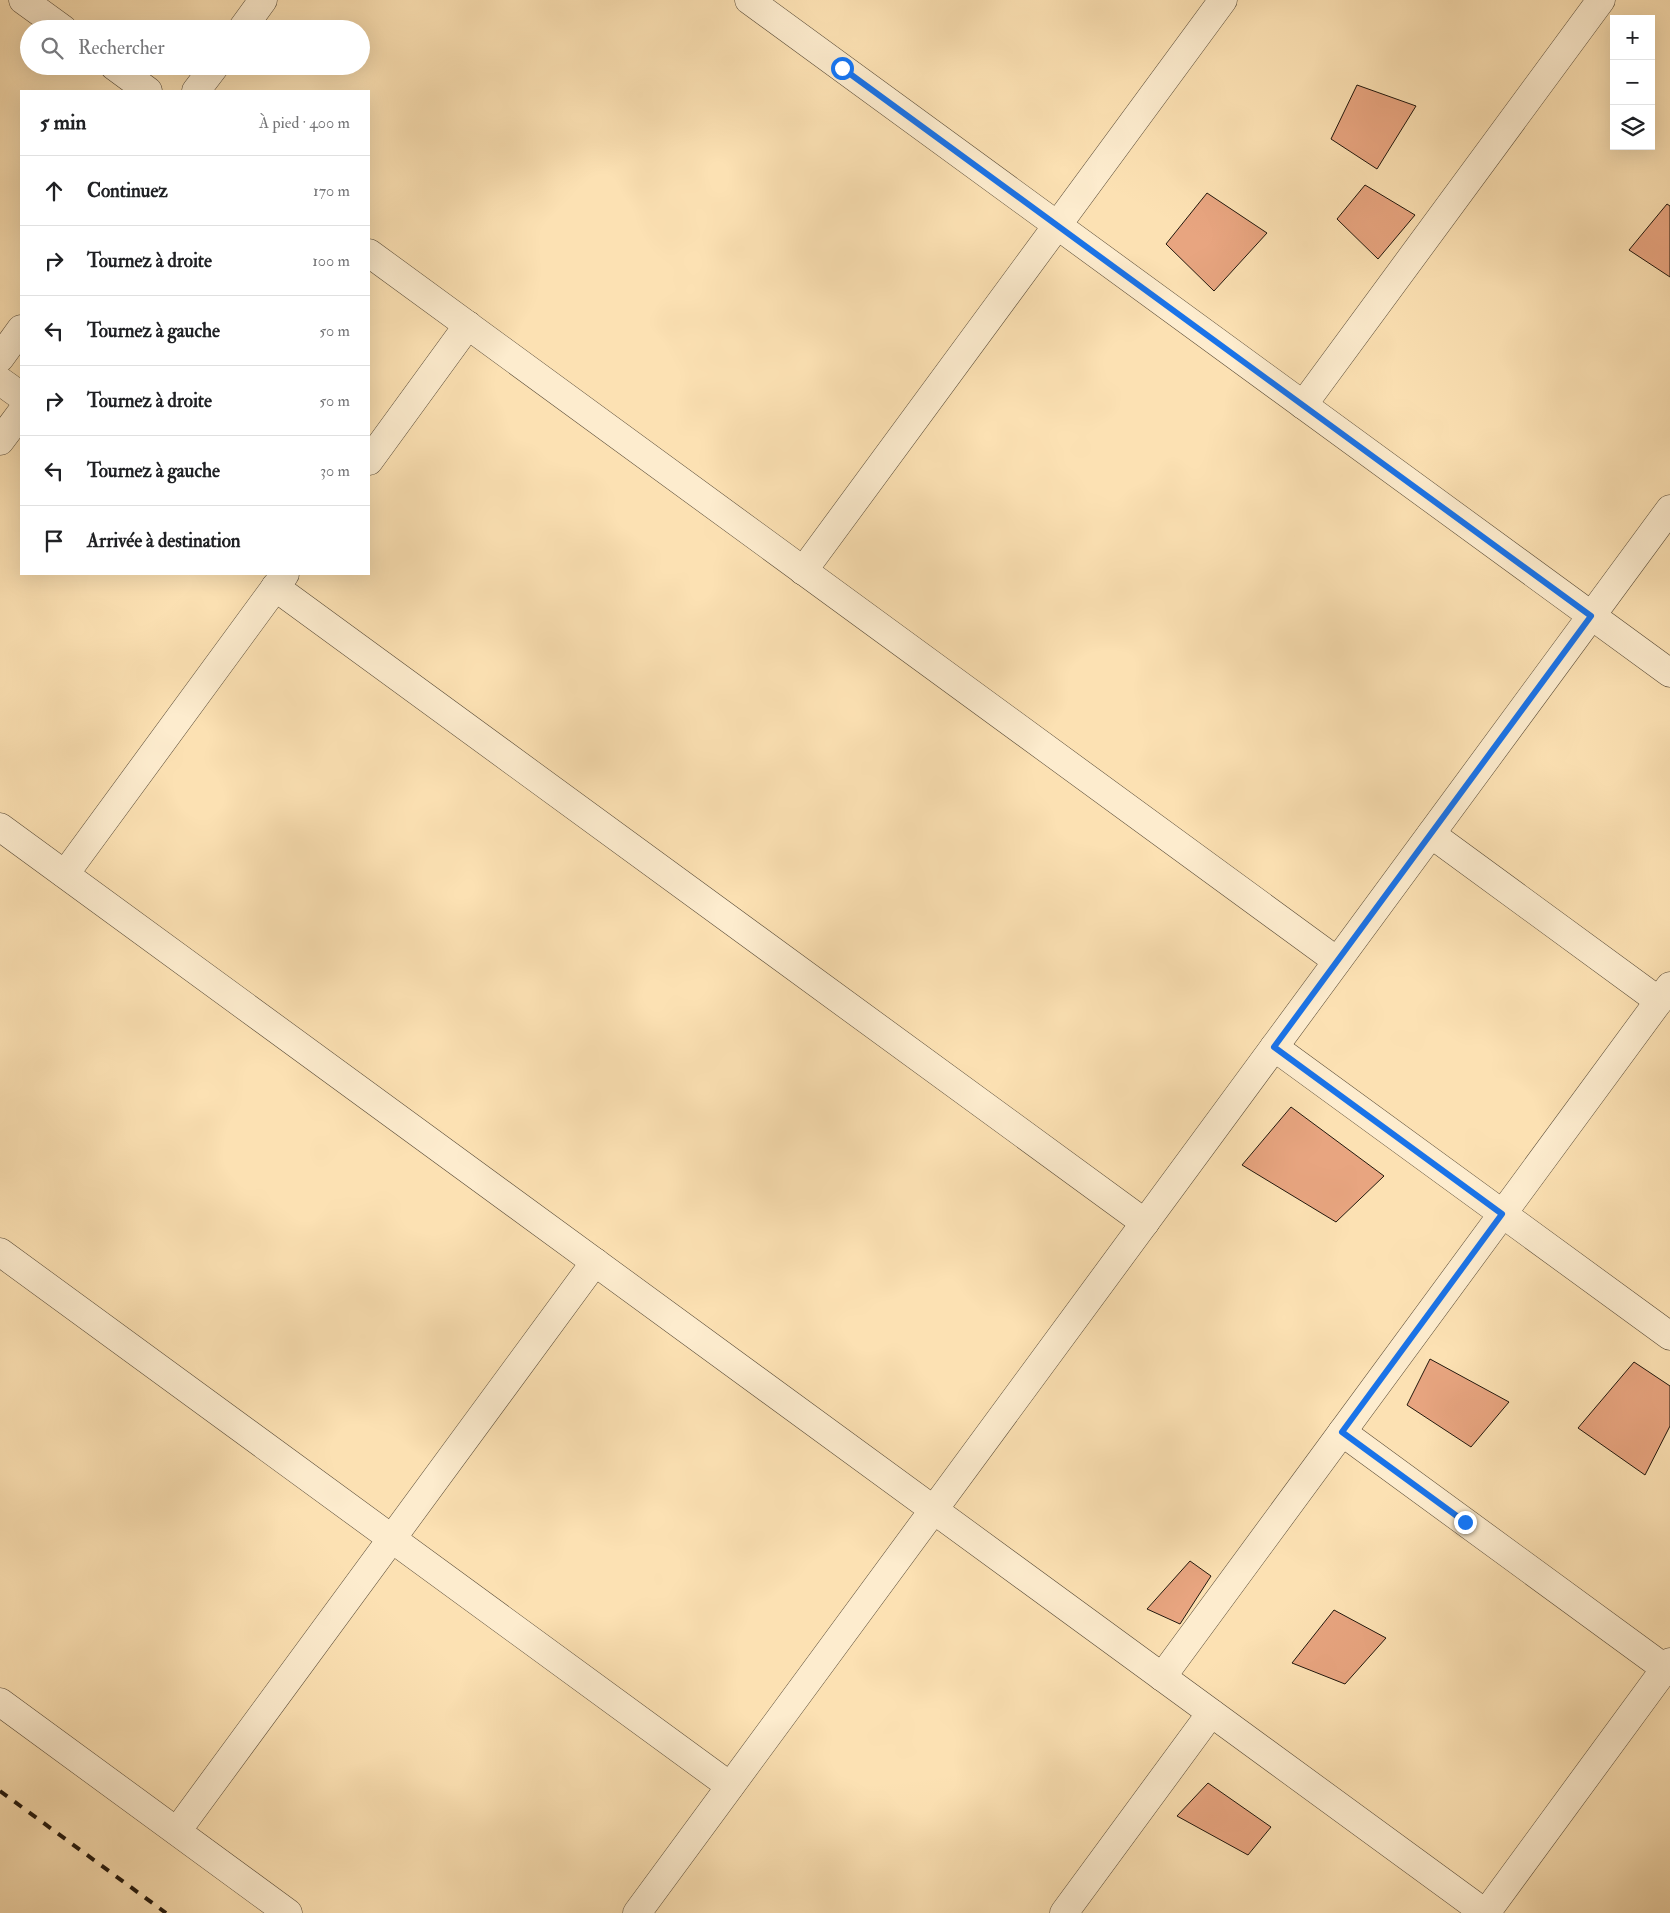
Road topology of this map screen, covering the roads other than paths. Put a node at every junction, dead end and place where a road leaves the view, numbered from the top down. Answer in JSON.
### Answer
{"nodes":[{"id":1,"x":23,"y":0,"type":"edge"},
{"id":2,"x":263,"y":0,"type":"edge"},
{"id":3,"x":749,"y":0,"type":"edge"},
{"id":4,"x":1223,"y":0,"type":"edge"},
{"id":5,"x":1601,"y":0,"type":"edge"},
{"id":6,"x":51,"y":20,"type":"edge"},
{"id":7,"x":249,"y":20,"type":"edge"},
{"id":8,"x":126,"y":75,"type":"edge"},
{"id":9,"x":208,"y":75,"type":"edge"},
{"id":10,"x":147,"y":90,"type":"edge"},
{"id":11,"x":197,"y":90,"type":"edge"},
{"id":12,"x":1057,"y":226,"type":"junction"},
{"id":13,"x":370,"y":253,"type":"edge"},
{"id":14,"x":468,"y":325,"type":"junction"},
{"id":15,"x":20,"y":330,"type":"edge"},
{"id":16,"x":0,"y":358,"type":"edge"},
{"id":17,"x":0,"y":381,"type":"edge"},
{"id":18,"x":20,"y":395,"type":"edge"},
{"id":19,"x":1303,"y":405,"type":"junction"},
{"id":20,"x":20,"y":414,"type":"edge"},
{"id":21,"x":0,"y":442,"type":"edge"},
{"id":22,"x":370,"y":460,"type":"edge"},
{"id":23,"x":1670,"y":509,"type":"edge"},
{"id":24,"x":804,"y":571,"type":"junction"},
{"id":25,"x":280,"y":580,"type":"edge"},
{"id":26,"x":1591,"y":616,"type":"junction"},
{"id":27,"x":1670,"y":674,"type":"edge"},
{"id":28,"x":0,"y":827,"type":"edge"},
{"id":29,"x":1431,"y":834,"type":"junction"},
{"id":30,"x":65,"y":874,"type":"junction"},
{"id":31,"x":1337,"y":961,"type":"junction"},
{"id":32,"x":1664,"y":994,"type":"edge"},
{"id":33,"x":1274,"y":1047,"type":"junction"},
{"id":34,"x":1502,"y":1214,"type":"junction"},
{"id":35,"x":1145,"y":1223,"type":"junction"},
{"id":36,"x":0,"y":1252,"type":"edge"},
{"id":37,"x":595,"y":1262,"type":"junction"},
{"id":38,"x":1670,"y":1336,"type":"edge"},
{"id":39,"x":1342,"y":1432,"type":"junction"},
{"id":40,"x":934,"y":1510,"type":"junction"},
{"id":41,"x":392,"y":1539,"type":"junction"},
{"id":42,"x":1668,"y":1668,"type":"edge"},
{"id":43,"x":1162,"y":1677,"type":"junction"},
{"id":44,"x":0,"y":1702,"type":"edge"},
{"id":45,"x":1212,"y":1713,"type":"junction"},
{"id":46,"x":730,"y":1786,"type":"junction"},
{"id":47,"x":177,"y":1831,"type":"junction"},
{"id":48,"x":288,"y":1913,"type":"edge"},
{"id":49,"x":637,"y":1913,"type":"edge"},
{"id":50,"x":1064,"y":1913,"type":"edge"},
{"id":51,"x":1485,"y":1913,"type":"edge"}],
"edges":[{"from":1,"to":6,"type":"street"},
{"from":2,"to":7,"type":"street"},
{"from":3,"to":12,"type":"street"},
{"from":4,"to":12,"type":"street"},
{"from":5,"to":19,"type":"street"},
{"from":8,"to":10,"type":"street"},
{"from":9,"to":11,"type":"street"},
{"from":12,"to":19,"type":"street"},
{"from":12,"to":24,"type":"street"},
{"from":13,"to":14,"type":"street"},
{"from":14,"to":22,"type":"street"},
{"from":14,"to":24,"type":"street"},
{"from":15,"to":16,"type":"street"},
{"from":17,"to":18,"type":"street"},
{"from":19,"to":26,"type":"street"},
{"from":20,"to":21,"type":"street"},
{"from":23,"to":26,"type":"street"},
{"from":24,"to":31,"type":"street"},
{"from":25,"to":30,"type":"street"},
{"from":25,"to":35,"type":"street"},
{"from":26,"to":27,"type":"street"},
{"from":26,"to":29,"type":"street"},
{"from":28,"to":30,"type":"street"},
{"from":29,"to":31,"type":"street"},
{"from":29,"to":32,"type":"street"},
{"from":30,"to":37,"type":"street"},
{"from":31,"to":33,"type":"street"},
{"from":32,"to":34,"type":"street"},
{"from":33,"to":34,"type":"street"},
{"from":33,"to":35,"type":"street"},
{"from":34,"to":38,"type":"street"},
{"from":34,"to":39,"type":"street"},
{"from":35,"to":40,"type":"street"},
{"from":36,"to":41,"type":"street"},
{"from":37,"to":40,"type":"street"},
{"from":37,"to":41,"type":"street"},
{"from":39,"to":42,"type":"street"},
{"from":39,"to":43,"type":"street"},
{"from":40,"to":43,"type":"street"},
{"from":40,"to":46,"type":"street"},
{"from":41,"to":46,"type":"street"},
{"from":41,"to":47,"type":"street"},
{"from":42,"to":51,"type":"street"},
{"from":43,"to":45,"type":"street"},
{"from":44,"to":47,"type":"street"},
{"from":45,"to":50,"type":"street"},
{"from":45,"to":51,"type":"street"},
{"from":46,"to":49,"type":"street"},
{"from":47,"to":48,"type":"street"}]}
